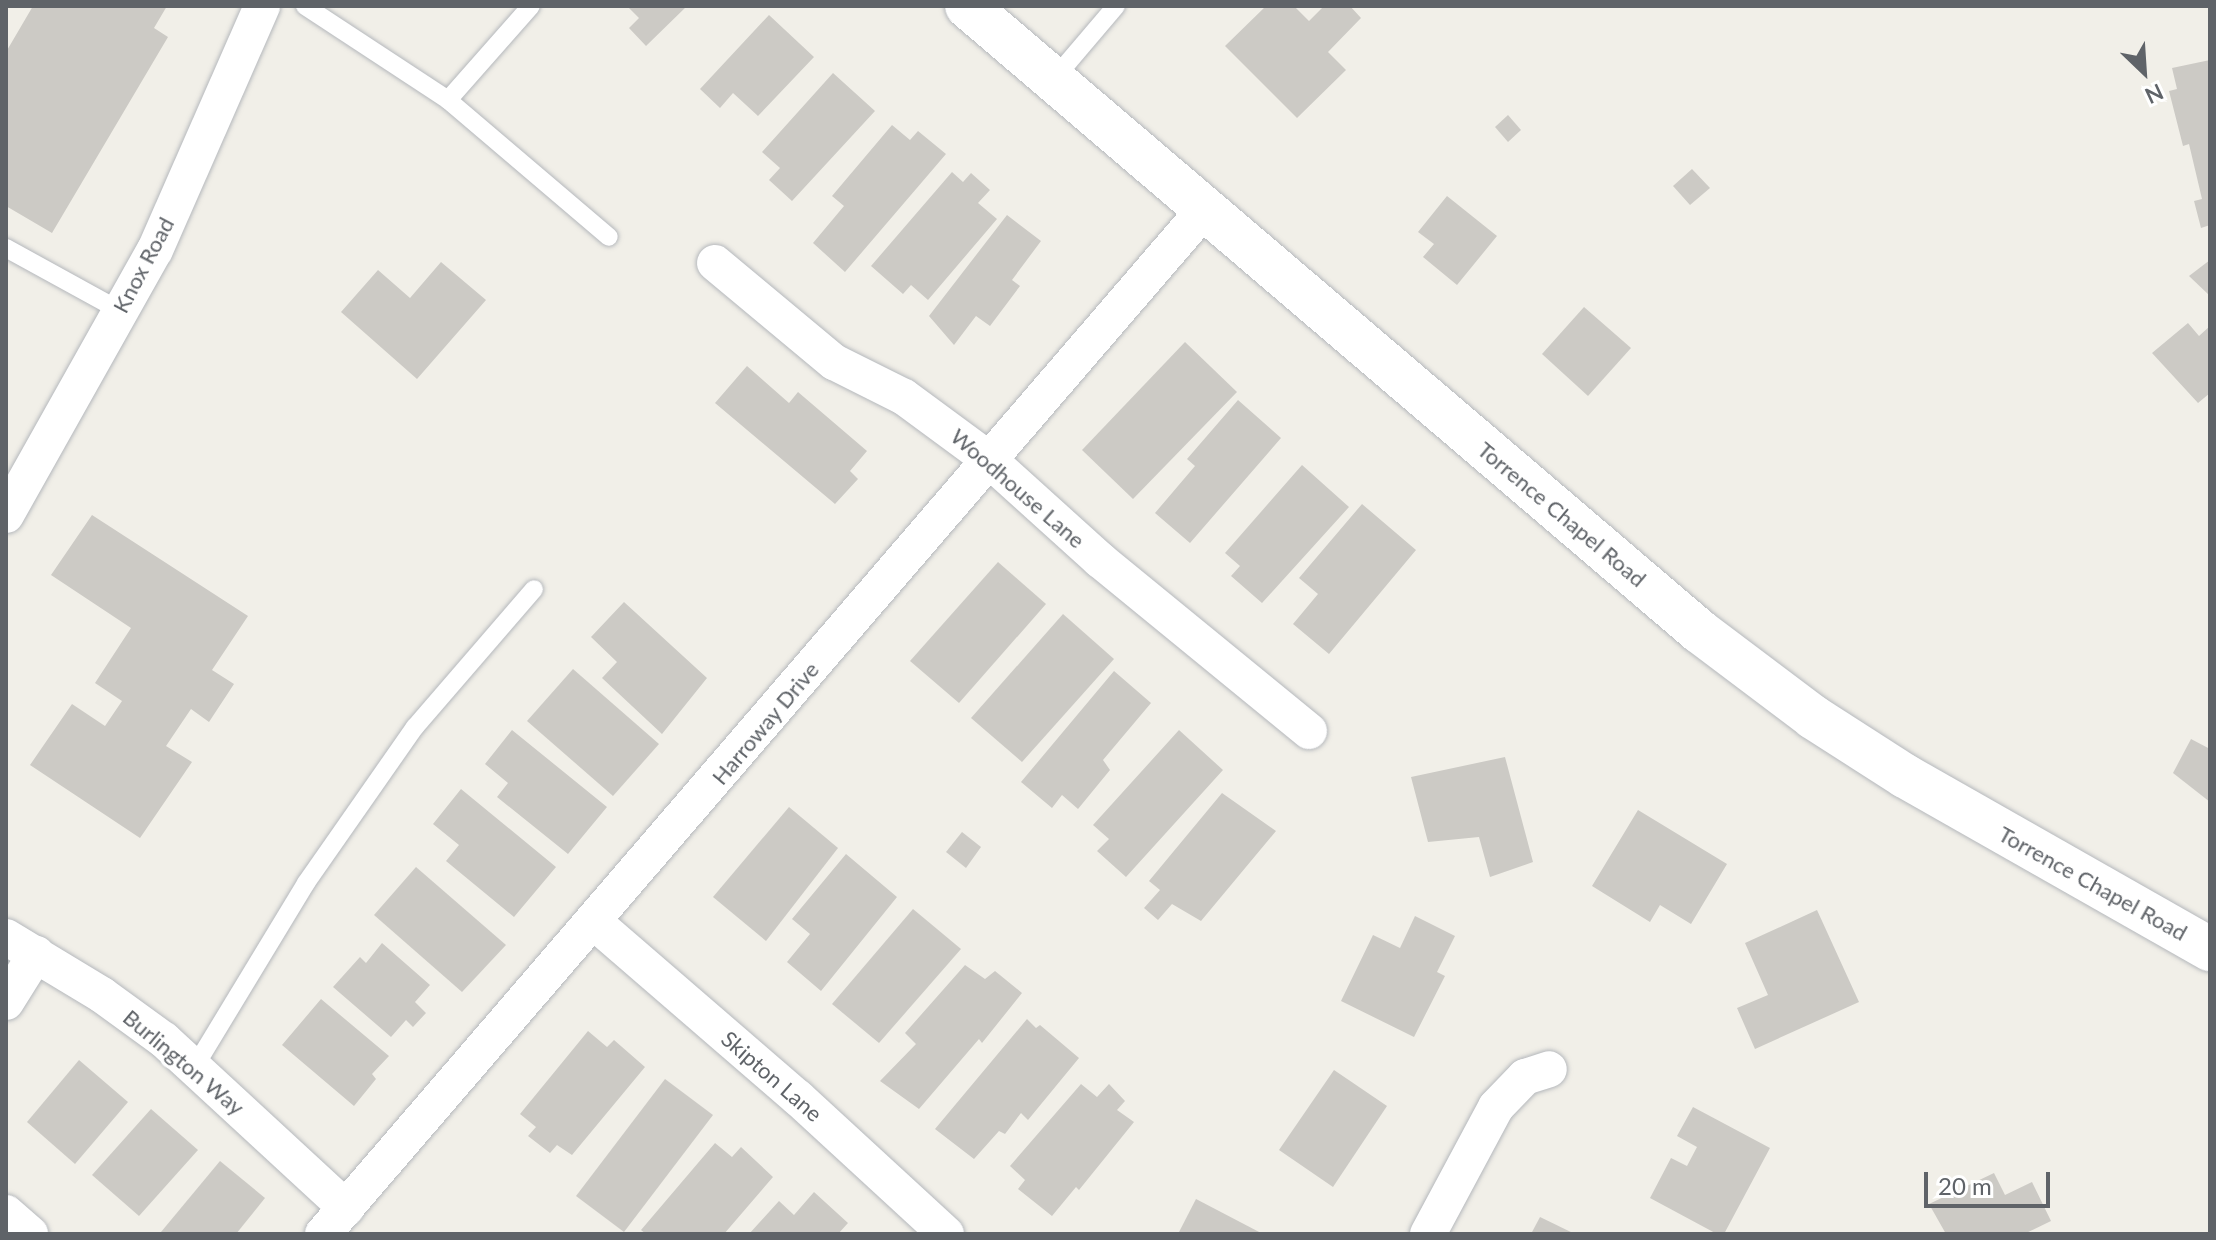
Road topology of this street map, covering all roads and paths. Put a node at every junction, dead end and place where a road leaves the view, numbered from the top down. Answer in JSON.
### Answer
{"nodes":[{"id":1,"x":262,"y":6,"type":"edge"},
{"id":2,"x":305,"y":6,"type":"edge"},
{"id":3,"x":531,"y":6,"type":"edge"},
{"id":4,"x":967,"y":6,"type":"edge"},
{"id":5,"x":1116,"y":6,"type":"edge"},
{"id":6,"x":1053,"y":80,"type":"junction"},
{"id":7,"x":448,"y":100,"type":"junction"},
{"id":8,"x":1204,"y":210,"type":"junction"},
{"id":9,"x":609,"y":237,"type":"dead end"},
{"id":10,"x":6,"y":248,"type":"edge"},
{"id":11,"x":715,"y":263,"type":"dead end"},
{"id":12,"x":119,"y":310,"type":"junction"},
{"id":13,"x":987,"y":458,"type":"junction"},
{"id":14,"x":6,"y":515,"type":"edge"},
{"id":15,"x":534,"y":589,"type":"dead end"},
{"id":16,"x":1309,"y":731,"type":"dead end"},
{"id":17,"x":594,"y":922,"type":"junction"},
{"id":18,"x":21,"y":946,"type":"edge"},
{"id":19,"x":2210,"y":949,"type":"edge"},
{"id":20,"x":6,"y":1002,"type":"edge"},
{"id":21,"x":194,"y":1068,"type":"junction"},
{"id":22,"x":1549,"y":1069,"type":"dead end"},
{"id":23,"x":6,"y":1213,"type":"edge"},
{"id":24,"x":335,"y":1221,"type":"edge"},
{"id":25,"x":30,"y":1234,"type":"edge"},
{"id":26,"x":946,"y":1234,"type":"edge"},
{"id":27,"x":1428,"y":1234,"type":"edge"}],
"edges":[{"from":1,"to":12,"type":"street","name":"Knox Road"},
{"from":2,"to":7,"type":"lane"},
{"from":3,"to":7,"type":"lane"},
{"from":4,"to":6,"type":"street","name":"Torrence Chapel Road"},
{"from":5,"to":6,"type":"lane"},
{"from":6,"to":8,"type":"street","name":"Torrence Chapel Road"},
{"from":7,"to":9,"type":"lane"},
{"from":8,"to":13,"type":"street","name":"Harroway Drive"},
{"from":8,"to":19,"type":"street","name":"Torrence Chapel Road"},
{"from":10,"to":12,"type":"lane"},
{"from":11,"to":13,"type":"street","name":"Woodhouse Lane"},
{"from":12,"to":14,"type":"street","name":"Knox Road"},
{"from":13,"to":16,"type":"street","name":"Woodhouse Lane"},
{"from":13,"to":17,"type":"street","name":"Harroway Drive"},
{"from":15,"to":21,"type":"lane"},
{"from":17,"to":24,"type":"street","name":"Harroway Drive"},
{"from":17,"to":26,"type":"street","name":"Skipton Lane"},
{"from":18,"to":20,"type":"street"},
{"from":18,"to":21,"type":"street","name":"Burlington Way"},
{"from":21,"to":24,"type":"street","name":"Burlington Way"},
{"from":22,"to":27,"type":"street"},
{"from":23,"to":25,"type":"street"}]}
